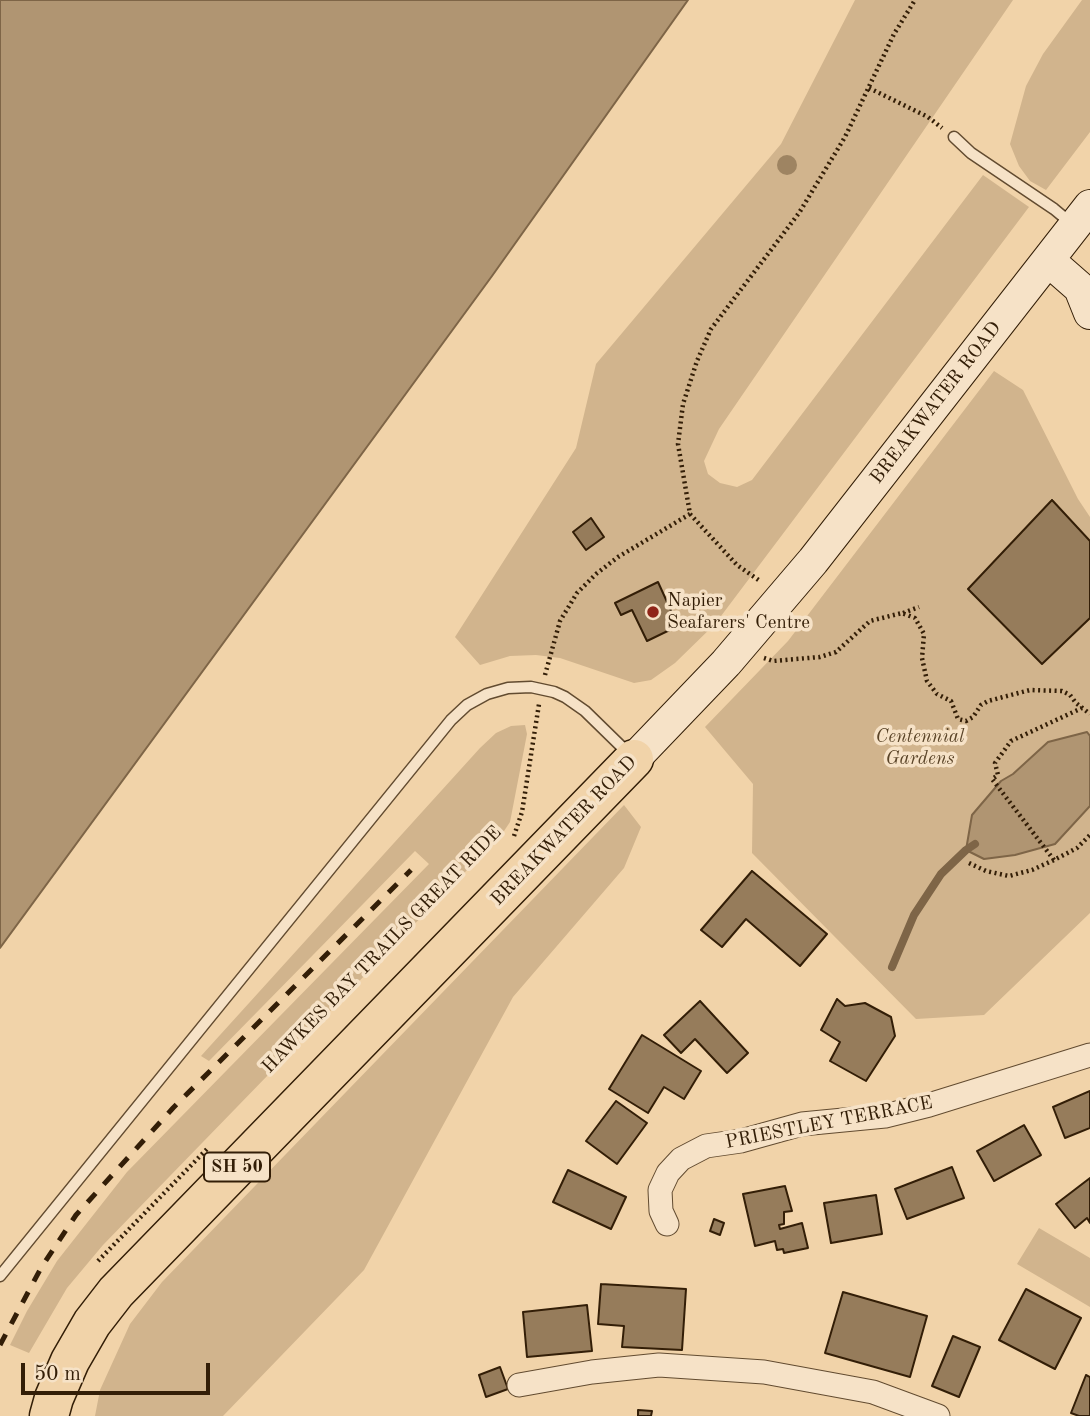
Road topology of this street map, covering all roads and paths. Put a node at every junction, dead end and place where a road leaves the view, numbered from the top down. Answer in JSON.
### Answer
{"nodes":[{"id":1,"x":915,"y":0,"type":"edge"},
{"id":2,"x":869,"y":88,"type":"junction"},
{"id":3,"x":954,"y":137,"type":"joint"},
{"id":4,"x":1081,"y":225,"type":"edge"},
{"id":5,"x":1048,"y":260,"type":"junction"},
{"id":6,"x":1090,"y":313,"type":"edge"},
{"id":7,"x":690,"y":514,"type":"junction"},
{"id":8,"x":783,"y":596,"type":"junction"},
{"id":9,"x":919,"y":607,"type":"dead end"},
{"id":10,"x":902,"y":613,"type":"junction"},
{"id":11,"x":773,"y":661,"type":"dead end"},
{"id":12,"x":542,"y":689,"type":"junction"},
{"id":13,"x":1082,"y":708,"type":"junction"},
{"id":14,"x":1090,"y":714,"type":"edge"},
{"id":15,"x":634,"y":759,"type":"junction"},
{"id":16,"x":1090,"y":835,"type":"edge"},
{"id":17,"x":512,"y":842,"type":"dead end"},
{"id":18,"x":1054,"y":860,"type":"junction"},
{"id":19,"x":969,"y":863,"type":"dead end"},
{"id":20,"x":1090,"y":1055,"type":"edge"},
{"id":21,"x":212,"y":1144,"type":"dead end"},
{"id":22,"x":667,"y":1224,"type":"dead end"},
{"id":23,"x":98,"y":1262,"type":"dead end"},
{"id":24,"x":0,"y":1276,"type":"edge"},
{"id":25,"x":519,"y":1385,"type":"dead end"},
{"id":26,"x":49,"y":1416,"type":"edge"},
{"id":27,"x":938,"y":1416,"type":"edge"}],
"edges":[{"from":1,"to":2,"type":"path"},
{"from":2,"to":3,"type":"path"},
{"from":2,"to":7,"type":"path"},
{"from":3,"to":4,"type":"lane"},
{"from":4,"to":5,"type":"main road","name":"BREAKWATER ROAD"},
{"from":5,"to":6,"type":"main road"},
{"from":5,"to":8,"type":"main road","name":"BREAKWATER ROAD"},
{"from":7,"to":8,"type":"path"},
{"from":7,"to":12,"type":"path","name":"HAWKES BAY TRAILS GREAT RIDE"},
{"from":8,"to":15,"type":"main road","name":"BREAKWATER ROAD"},
{"from":9,"to":10,"type":"path"},
{"from":10,"to":11,"type":"path"},
{"from":10,"to":13,"type":"path"},
{"from":12,"to":15,"type":"lane"},
{"from":12,"to":17,"type":"path","name":"HAWKES BAY TRAILS GREAT RIDE"},
{"from":12,"to":24,"type":"lane"},
{"from":13,"to":14,"type":"path"},
{"from":13,"to":18,"type":"path"},
{"from":15,"to":26,"type":"highway","name":"BREAKWATER ROAD","number":"SH 50"},
{"from":16,"to":18,"type":"path"},
{"from":18,"to":19,"type":"path"},
{"from":20,"to":22,"type":"street","name":"PRIESTLEY TERRACE"},
{"from":21,"to":23,"type":"path"},
{"from":25,"to":27,"type":"street"}]}
